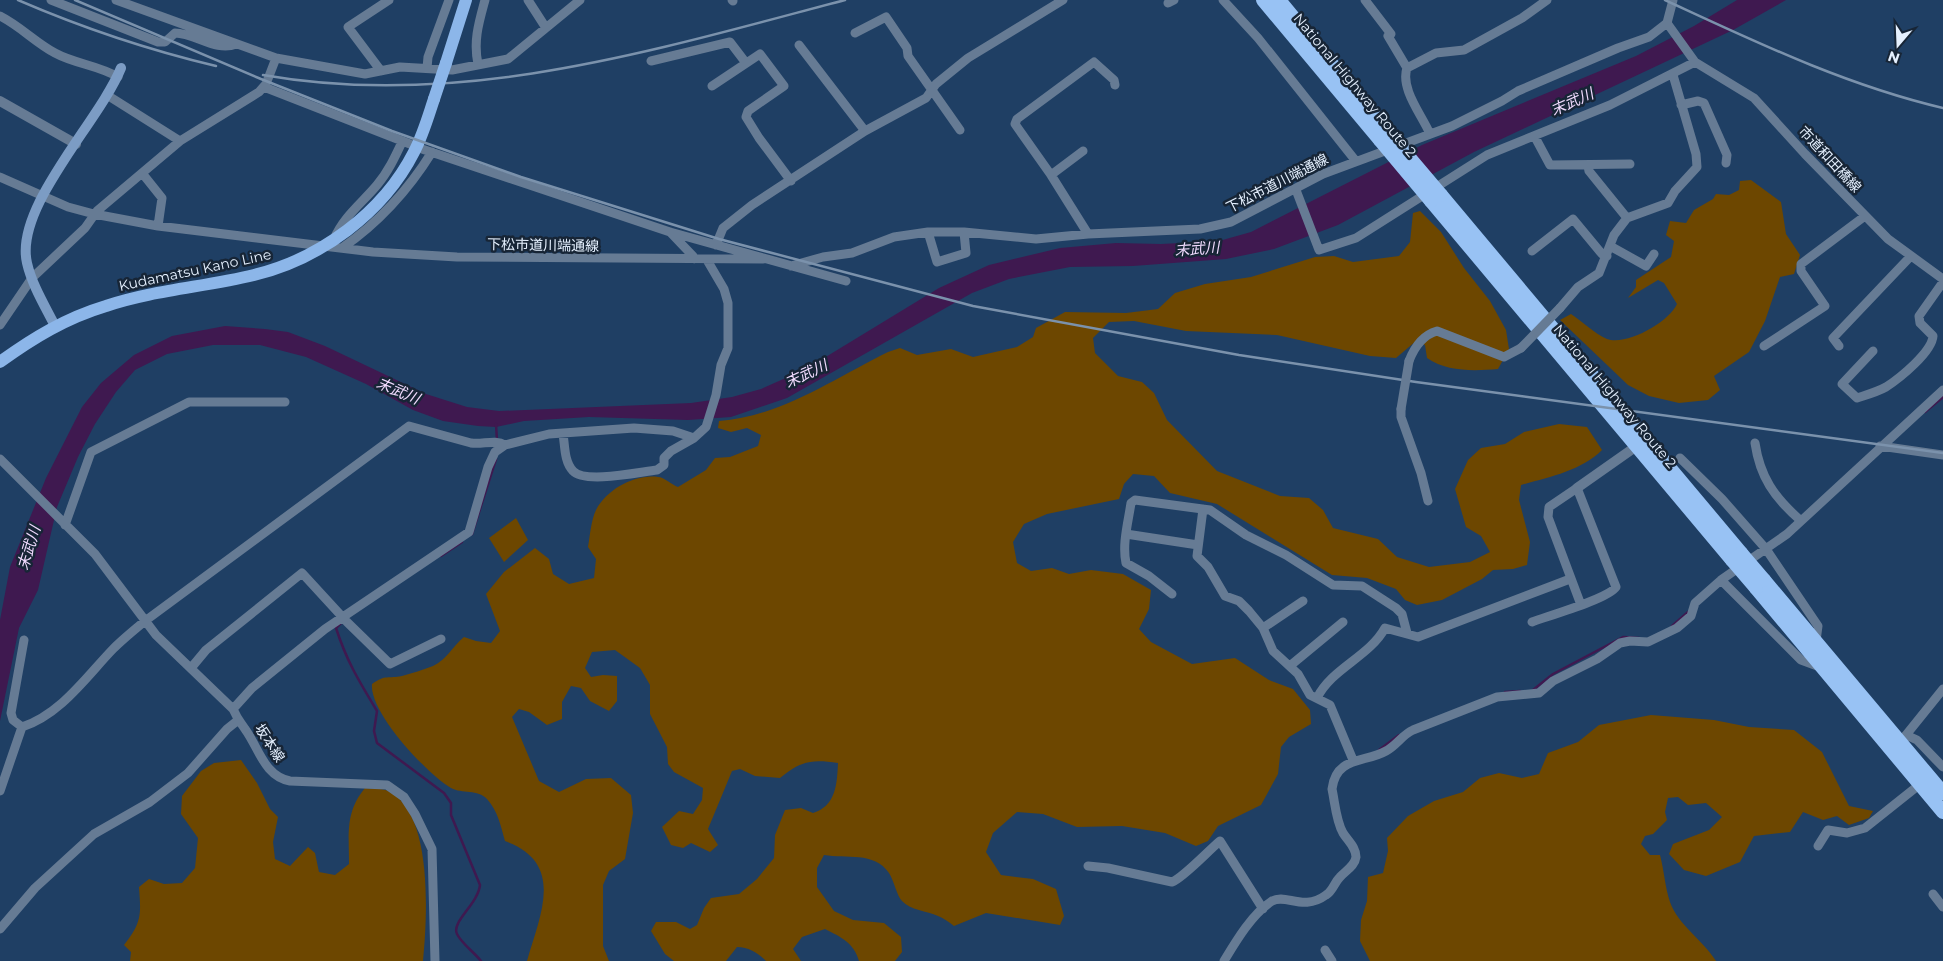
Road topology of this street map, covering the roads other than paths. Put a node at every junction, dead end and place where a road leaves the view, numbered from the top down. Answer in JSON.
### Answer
{"nodes":[{"id":1,"x":51,"y":0,"type":"edge"},
{"id":2,"x":116,"y":0,"type":"edge"},
{"id":3,"x":389,"y":0,"type":"edge"},
{"id":4,"x":449,"y":0,"type":"edge"},
{"id":5,"x":466,"y":0,"type":"edge"},
{"id":6,"x":485,"y":0,"type":"edge"},
{"id":7,"x":528,"y":0,"type":"edge"},
{"id":8,"x":580,"y":0,"type":"edge"},
{"id":9,"x":1063,"y":0,"type":"edge"},
{"id":10,"x":1223,"y":0,"type":"edge"},
{"id":11,"x":1263,"y":0,"type":"edge"},
{"id":12,"x":1279,"y":0,"type":"edge"},
{"id":13,"x":1365,"y":0,"type":"edge"},
{"id":14,"x":1547,"y":0,"type":"edge"},
{"id":15,"x":1673,"y":0,"type":"edge"},
{"id":16,"x":0,"y":16,"type":"edge"},
{"id":17,"x":1670,"y":25,"type":"junction"},
{"id":18,"x":546,"y":28,"type":"junction"},
{"id":19,"x":855,"y":32,"type":"dead end"},
{"id":20,"x":236,"y":44,"type":"junction"},
{"id":21,"x":799,"y":45,"type":"dead end"},
{"id":22,"x":276,"y":58,"type":"junction"},
{"id":23,"x":1693,"y":59,"type":"junction"},
{"id":24,"x":651,"y":61,"type":"dead end"},
{"id":25,"x":746,"y":63,"type":"junction"},
{"id":26,"x":478,"y":64,"type":"junction"},
{"id":27,"x":427,"y":68,"type":"junction"},
{"id":28,"x":1407,"y":68,"type":"junction"},
{"id":29,"x":381,"y":71,"type":"junction"},
{"id":30,"x":120,"y":72,"type":"joint"},
{"id":31,"x":1674,"y":75,"type":"junction"},
{"id":32,"x":1115,"y":85,"type":"dead end"},
{"id":33,"x":712,"y":86,"type":"dead end"},
{"id":34,"x":264,"y":87,"type":"junction"},
{"id":35,"x":932,"y":89,"type":"junction"},
{"id":36,"x":107,"y":95,"type":"junction"},
{"id":37,"x":0,"y":102,"type":"edge"},
{"id":38,"x":1681,"y":105,"type":"junction"},
{"id":39,"x":960,"y":130,"type":"dead end"},
{"id":40,"x":865,"y":131,"type":"junction"},
{"id":41,"x":1430,"y":134,"type":"junction"},
{"id":42,"x":1534,"y":137,"type":"junction"},
{"id":43,"x":1386,"y":138,"type":"junction"},
{"id":44,"x":180,"y":141,"type":"junction"},
{"id":45,"x":76,"y":144,"type":"junction"},
{"id":46,"x":422,"y":149,"type":"dead end"},
{"id":47,"x":1083,"y":151,"type":"dead end"},
{"id":48,"x":432,"y":152,"type":"junction"},
{"id":49,"x":1355,"y":160,"type":"junction"},
{"id":50,"x":1726,"y":163,"type":"dead end"},
{"id":51,"x":1630,"y":164,"type":"dead end"},
{"id":52,"x":1588,"y":166,"type":"junction"},
{"id":53,"x":142,"y":173,"type":"junction"},
{"id":54,"x":1051,"y":175,"type":"junction"},
{"id":55,"x":0,"y":177,"type":"edge"},
{"id":56,"x":791,"y":181,"type":"junction"},
{"id":57,"x":1297,"y":192,"type":"junction"},
{"id":58,"x":42,"y":196,"type":"junction"},
{"id":59,"x":94,"y":214,"type":"junction"},
{"id":60,"x":1865,"y":216,"type":"junction"},
{"id":61,"x":1627,"y":218,"type":"junction"},
{"id":62,"x":158,"y":226,"type":"junction"},
{"id":63,"x":670,"y":232,"type":"junction"},
{"id":64,"x":928,"y":232,"type":"junction"},
{"id":65,"x":964,"y":232,"type":"junction"},
{"id":66,"x":1088,"y":234,"type":"junction"},
{"id":67,"x":338,"y":244,"type":"junction"},
{"id":68,"x":716,"y":245,"type":"junction"},
{"id":69,"x":323,"y":246,"type":"junction"},
{"id":70,"x":1610,"y":246,"type":"junction"},
{"id":71,"x":1532,"y":251,"type":"dead end"},
{"id":72,"x":1654,"y":254,"type":"dead end"},
{"id":73,"x":1607,"y":256,"type":"junction"},
{"id":74,"x":1911,"y":256,"type":"junction"},
{"id":75,"x":763,"y":259,"type":"junction"},
{"id":76,"x":694,"y":260,"type":"junction"},
{"id":77,"x":707,"y":260,"type":"junction"},
{"id":78,"x":791,"y":266,"type":"junction"},
{"id":79,"x":32,"y":278,"type":"junction"},
{"id":80,"x":846,"y":280,"type":"dead end"},
{"id":81,"x":1943,"y":280,"type":"edge"},
{"id":82,"x":0,"y":325,"type":"edge"},
{"id":83,"x":55,"y":326,"type":"junction"},
{"id":84,"x":1764,"y":346,"type":"dead end"},
{"id":85,"x":1839,"y":346,"type":"dead end"},
{"id":86,"x":1873,"y":351,"type":"dead end"},
{"id":87,"x":0,"y":362,"type":"edge"},
{"id":88,"x":1943,"y":390,"type":"edge"},
{"id":89,"x":285,"y":402,"type":"dead end"},
{"id":90,"x":563,"y":434,"type":"junction"},
{"id":91,"x":694,"y":438,"type":"junction"},
{"id":92,"x":1754,"y":442,"type":"dead end"},
{"id":93,"x":500,"y":443,"type":"junction"},
{"id":94,"x":1641,"y":443,"type":"junction"},
{"id":95,"x":1880,"y":446,"type":"junction"},
{"id":96,"x":1943,"y":455,"type":"edge"},
{"id":97,"x":1680,"y":458,"type":"dead end"},
{"id":98,"x":0,"y":459,"type":"edge"},
{"id":99,"x":1577,"y":488,"type":"junction"},
{"id":100,"x":1428,"y":500,"type":"dead end"},
{"id":101,"x":1203,"y":509,"type":"junction"},
{"id":102,"x":1800,"y":520,"type":"junction"},
{"id":103,"x":62,"y":523,"type":"junction"},
{"id":104,"x":1126,"y":534,"type":"junction"},
{"id":105,"x":1198,"y":546,"type":"junction"},
{"id":106,"x":1768,"y":552,"type":"junction"},
{"id":107,"x":1570,"y":579,"type":"junction"},
{"id":108,"x":1722,"y":581,"type":"junction"},
{"id":109,"x":1760,"y":584,"type":"junction"},
{"id":110,"x":1172,"y":594,"type":"dead end"},
{"id":111,"x":1303,"y":601,"type":"dead end"},
{"id":112,"x":1581,"y":605,"type":"junction"},
{"id":113,"x":345,"y":619,"type":"junction"},
{"id":114,"x":145,"y":621,"type":"junction"},
{"id":115,"x":1343,"y":622,"type":"dead end"},
{"id":116,"x":1532,"y":622,"type":"dead end"},
{"id":117,"x":1263,"y":628,"type":"junction"},
{"id":118,"x":1407,"y":633,"type":"junction"},
{"id":119,"x":441,"y":639,"type":"dead end"},
{"id":120,"x":24,"y":640,"type":"dead end"},
{"id":121,"x":1816,"y":641,"type":"junction"},
{"id":122,"x":1291,"y":665,"type":"junction"},
{"id":123,"x":1820,"y":667,"type":"junction"},
{"id":124,"x":191,"y":668,"type":"junction"},
{"id":125,"x":1943,"y":689,"type":"edge"},
{"id":126,"x":1317,"y":698,"type":"junction"},
{"id":127,"x":233,"y":709,"type":"junction"},
{"id":128,"x":237,"y":721,"type":"junction"},
{"id":129,"x":22,"y":726,"type":"junction"},
{"id":130,"x":1899,"y":742,"type":"junction"},
{"id":131,"x":1353,"y":760,"type":"junction"},
{"id":132,"x":1943,"y":767,"type":"edge"},
{"id":133,"x":1919,"y":785,"type":"junction"},
{"id":134,"x":0,"y":791,"type":"edge"},
{"id":135,"x":1943,"y":793,"type":"edge"},
{"id":136,"x":1943,"y":812,"type":"edge"},
{"id":137,"x":1818,"y":846,"type":"dead end"},
{"id":138,"x":1088,"y":866,"type":"dead end"},
{"id":139,"x":1933,"y":894,"type":"dead end"},
{"id":140,"x":1943,"y":907,"type":"edge"},
{"id":141,"x":1263,"y":909,"type":"junction"},
{"id":142,"x":0,"y":929,"type":"edge"},
{"id":143,"x":1328,"y":955,"type":"edge"},
{"id":144,"x":435,"y":961,"type":"edge"},
{"id":145,"x":1224,"y":961,"type":"edge"},
{"id":146,"x":1320,"y":961,"type":"edge"}],
"edges":[{"from":1,"to":20,"type":"street"},
{"from":2,"to":20,"type":"street"},
{"from":3,"to":29,"type":"street"},
{"from":4,"to":27,"type":"street"},
{"from":5,"to":67,"type":"main road","name":"Kudamatsu Kano Line","bridge":true},
{"from":6,"to":26,"type":"street"},
{"from":7,"to":18,"type":"street"},
{"from":8,"to":18,"type":"street"},
{"from":9,"to":35,"type":"street"},
{"from":10,"to":49,"type":"street"},
{"from":11,"to":43,"type":"highway","name":"National Highway Route 2"},
{"from":12,"to":43,"type":"highway","name":"National Highway Route 2"},
{"from":13,"to":28,"type":"street"},
{"from":14,"to":28,"type":"street"},
{"from":15,"to":17,"type":"street"},
{"from":16,"to":30,"type":"street"},
{"from":17,"to":23,"type":"street"},
{"from":17,"to":41,"type":"street","name":"下松市道川端通線"},
{"from":18,"to":26,"type":"street"},
{"from":19,"to":35,"type":"street"},
{"from":20,"to":22,"type":"street"},
{"from":21,"to":40,"type":"street"},
{"from":22,"to":29,"type":"street"},
{"from":22,"to":34,"type":"street"},
{"from":23,"to":31,"type":"street"},
{"from":23,"to":60,"type":"street","name":"市道和田橋線"},
{"from":24,"to":25,"type":"street"},
{"from":25,"to":33,"type":"street"},
{"from":25,"to":56,"type":"street"},
{"from":26,"to":27,"type":"street"},
{"from":27,"to":29,"type":"street"},
{"from":28,"to":41,"type":"street"},
{"from":30,"to":36,"type":"main road"},
{"from":31,"to":38,"type":"street"},
{"from":31,"to":42,"type":"street"},
{"from":32,"to":54,"type":"street"},
{"from":34,"to":44,"type":"street"},
{"from":34,"to":67,"type":"street"},
{"from":35,"to":39,"type":"street"},
{"from":35,"to":40,"type":"street"},
{"from":36,"to":44,"type":"street"},
{"from":36,"to":45,"type":"main road"},
{"from":37,"to":45,"type":"street"},
{"from":38,"to":50,"type":"street"},
{"from":38,"to":61,"type":"street"},
{"from":40,"to":56,"type":"street"},
{"from":41,"to":49,"type":"street","name":"下松市道川端通線"},
{"from":42,"to":52,"type":"street"},
{"from":42,"to":57,"type":"street"},
{"from":43,"to":94,"type":"highway","name":"National Highway Route 2","bridge":true},
{"from":44,"to":53,"type":"street"},
{"from":45,"to":58,"type":"main road"},
{"from":46,"to":48,"type":"street"},
{"from":47,"to":54,"type":"street"},
{"from":48,"to":63,"type":"street"},
{"from":48,"to":67,"type":"street"},
{"from":49,"to":57,"type":"street","name":"下松市道川端通線"},
{"from":51,"to":52,"type":"street"},
{"from":52,"to":61,"type":"street"},
{"from":53,"to":59,"type":"street"},
{"from":53,"to":62,"type":"street"},
{"from":54,"to":66,"type":"street"},
{"from":55,"to":58,"type":"street"},
{"from":56,"to":68,"type":"street"},
{"from":57,"to":66,"type":"street","name":"下松市道川端通線"},
{"from":58,"to":59,"type":"street"},
{"from":58,"to":79,"type":"main road"},
{"from":59,"to":62,"type":"street"},
{"from":59,"to":79,"type":"street"},
{"from":60,"to":74,"type":"street","name":"市道和田橋線"},
{"from":60,"to":84,"type":"street"},
{"from":61,"to":70,"type":"street"},
{"from":62,"to":69,"type":"street"},
{"from":63,"to":68,"type":"street"},
{"from":63,"to":76,"type":"street"},
{"from":64,"to":65,"type":"street","name":"下松市道川端通線"},
{"from":64,"to":65,"type":"street"},
{"from":64,"to":78,"type":"street","name":"下松市道川端通線"},
{"from":65,"to":66,"type":"street","name":"下松市道川端通線"},
{"from":67,"to":69,"type":"main road","name":"Kudamatsu Kano Line"},
{"from":67,"to":76,"type":"street","name":"下松市道川端通線"},
{"from":68,"to":75,"type":"street"},
{"from":69,"to":83,"type":"main road","name":"Kudamatsu Kano Line"},
{"from":70,"to":72,"type":"street"},
{"from":70,"to":73,"type":"street"},
{"from":71,"to":73,"type":"street"},
{"from":73,"to":100,"type":"street","bridge":true},
{"from":74,"to":81,"type":"street","name":"市道和田橋線"},
{"from":74,"to":85,"type":"street"},
{"from":75,"to":77,"type":"street","name":"下松市道川端通線"},
{"from":75,"to":78,"type":"street"},
{"from":76,"to":77,"type":"street","name":"下松市道川端通線"},
{"from":77,"to":91,"type":"street"},
{"from":78,"to":80,"type":"street"},
{"from":79,"to":82,"type":"street"},
{"from":79,"to":83,"type":"main road"},
{"from":81,"to":86,"type":"street"},
{"from":83,"to":87,"type":"main road","name":"Kudamatsu Kano Line"},
{"from":88,"to":95,"type":"street"},
{"from":89,"to":103,"type":"street"},
{"from":90,"to":91,"type":"street"},
{"from":90,"to":91,"type":"street"},
{"from":90,"to":93,"type":"street"},
{"from":92,"to":102,"type":"street"},
{"from":93,"to":113,"type":"street"},
{"from":93,"to":114,"type":"street"},
{"from":94,"to":99,"type":"street"},
{"from":94,"to":109,"type":"highway","name":"National Highway Route 2","bridge":true},
{"from":95,"to":96,"type":"street"},
{"from":95,"to":102,"type":"street"},
{"from":97,"to":106,"type":"street"},
{"from":98,"to":103,"type":"street","name":"坂本線"},
{"from":99,"to":107,"type":"street"},
{"from":99,"to":112,"type":"street"},
{"from":101,"to":104,"type":"street"},
{"from":101,"to":105,"type":"street"},
{"from":101,"to":118,"type":"street"},
{"from":102,"to":106,"type":"street"},
{"from":103,"to":114,"type":"street","name":"坂本線"},
{"from":104,"to":105,"type":"street"},
{"from":104,"to":110,"type":"street"},
{"from":105,"to":117,"type":"street"},
{"from":106,"to":108,"type":"street"},
{"from":106,"to":121,"type":"street"},
{"from":107,"to":112,"type":"street"},
{"from":107,"to":118,"type":"street"},
{"from":108,"to":123,"type":"street"},
{"from":108,"to":131,"type":"street"},
{"from":109,"to":121,"type":"highway","name":"National Highway Route 2"},
{"from":109,"to":123,"type":"highway","name":"National Highway Route 2"},
{"from":111,"to":117,"type":"street"},
{"from":112,"to":116,"type":"street"},
{"from":113,"to":119,"type":"street"},
{"from":113,"to":124,"type":"street"},
{"from":113,"to":127,"type":"street"},
{"from":114,"to":124,"type":"street","name":"坂本線"},
{"from":114,"to":129,"type":"street"},
{"from":115,"to":122,"type":"street"},
{"from":117,"to":122,"type":"street"},
{"from":118,"to":126,"type":"street"},
{"from":120,"to":129,"type":"street"},
{"from":121,"to":130,"type":"highway","name":"National Highway Route 2"},
{"from":122,"to":126,"type":"street"},
{"from":123,"to":130,"type":"highway","name":"National Highway Route 2"},
{"from":124,"to":127,"type":"street","name":"坂本線"},
{"from":125,"to":130,"type":"street"},
{"from":126,"to":131,"type":"street"},
{"from":127,"to":128,"type":"street","name":"坂本線"},
{"from":128,"to":142,"type":"street"},
{"from":128,"to":144,"type":"street","name":"坂本線"},
{"from":129,"to":134,"type":"street"},
{"from":130,"to":132,"type":"street"},
{"from":130,"to":133,"type":"highway","name":"National Highway Route 2"},
{"from":130,"to":135,"type":"highway","name":"National Highway Route 2"},
{"from":131,"to":141,"type":"street"},
{"from":133,"to":136,"type":"highway","name":"National Highway Route 2"},
{"from":133,"to":137,"type":"street"},
{"from":138,"to":141,"type":"street"},
{"from":139,"to":140,"type":"street"},
{"from":141,"to":145,"type":"street"},
{"from":143,"to":146,"type":"street"}]}
